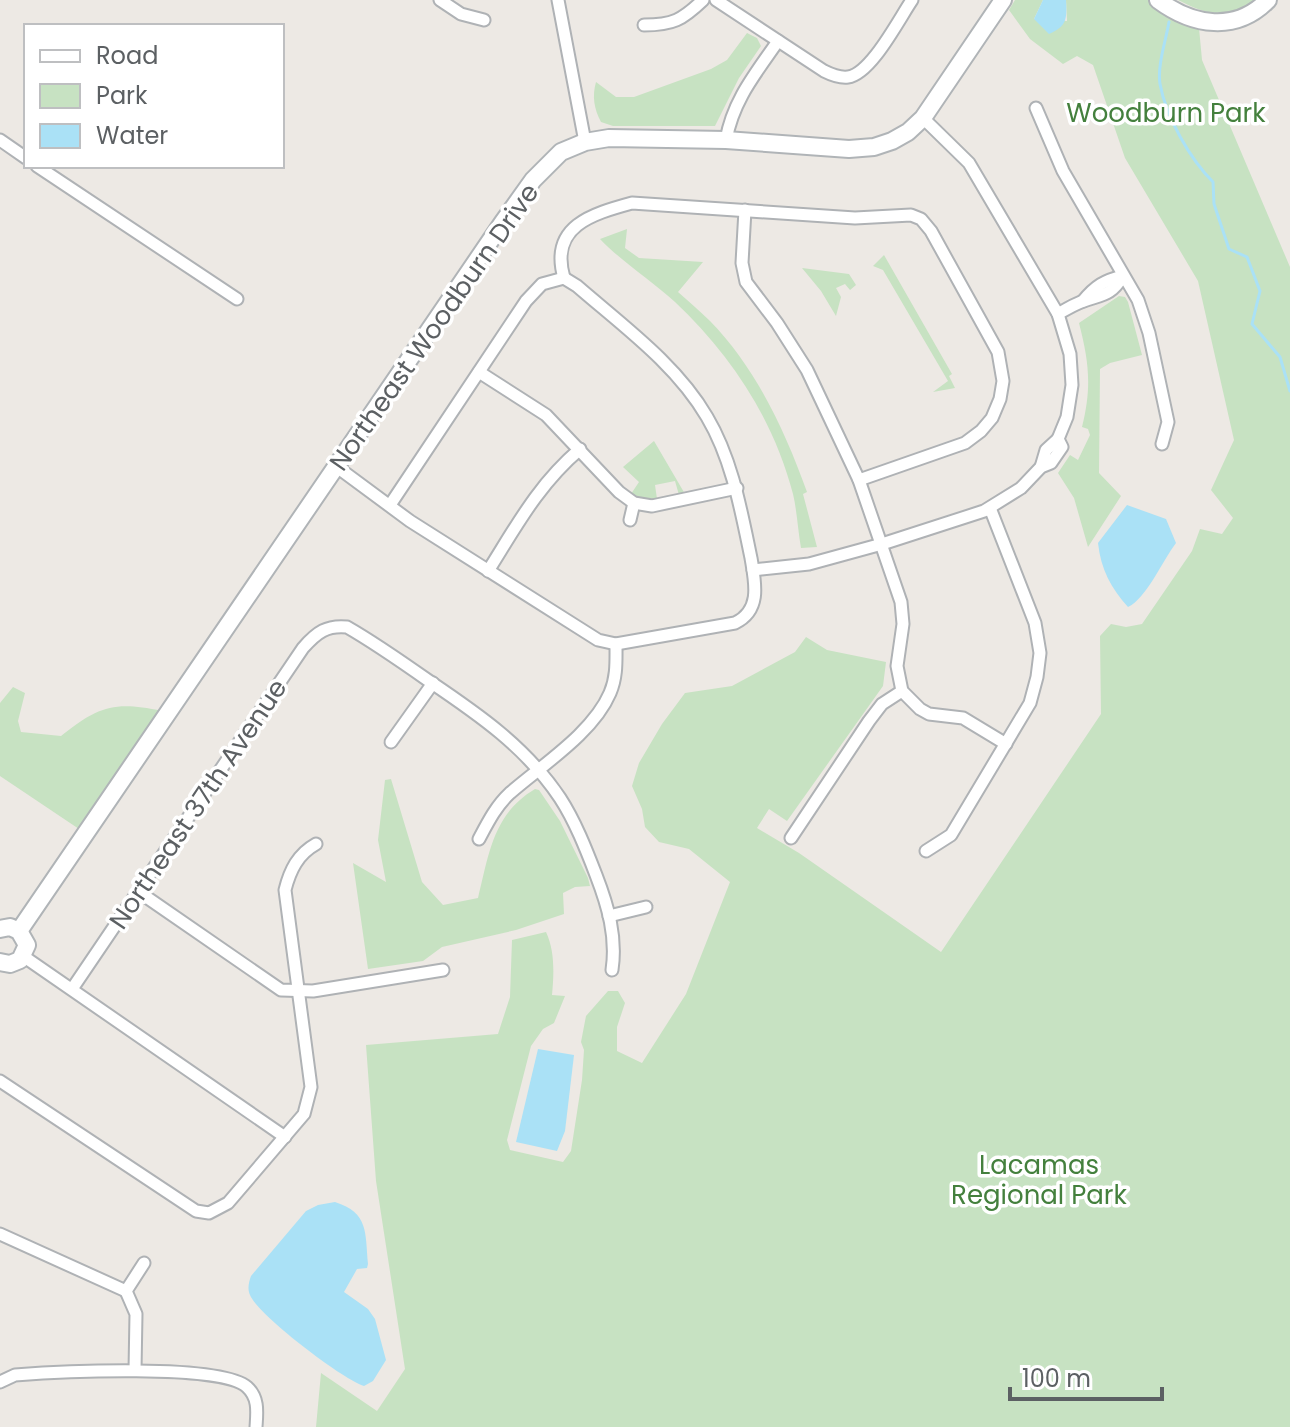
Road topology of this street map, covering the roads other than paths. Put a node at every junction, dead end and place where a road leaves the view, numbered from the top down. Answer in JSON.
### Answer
{"nodes":[{"id":1,"x":440,"y":0,"type":"edge"},
{"id":2,"x":558,"y":0,"type":"edge"},
{"id":3,"x":703,"y":0,"type":"edge"},
{"id":4,"x":716,"y":0,"type":"edge"},
{"id":5,"x":912,"y":0,"type":"edge"},
{"id":6,"x":1003,"y":0,"type":"edge"},
{"id":7,"x":1158,"y":0,"type":"edge"},
{"id":8,"x":1268,"y":0,"type":"edge"},
{"id":9,"x":484,"y":20,"type":"dead end"},
{"id":10,"x":644,"y":25,"type":"dead end"},
{"id":11,"x":778,"y":41,"type":"junction"},
{"id":12,"x":1036,"y":108,"type":"dead end"},
{"id":13,"x":923,"y":118,"type":"junction"},
{"id":14,"x":0,"y":140,"type":"edge"},
{"id":15,"x":726,"y":140,"type":"junction"},
{"id":16,"x":585,"y":142,"type":"junction"},
{"id":17,"x":24,"y":157,"type":"edge"},
{"id":18,"x":40,"y":168,"type":"edge"},
{"id":19,"x":745,"y":210,"type":"junction"},
{"id":20,"x":1123,"y":276,"type":"junction"},
{"id":21,"x":564,"y":278,"type":"junction"},
{"id":22,"x":237,"y":299,"type":"dead end"},
{"id":23,"x":1058,"y":314,"type":"junction"},
{"id":24,"x":479,"y":372,"type":"junction"},
{"id":25,"x":1162,"y":444,"type":"dead end"},
{"id":26,"x":580,"y":449,"type":"junction"},
{"id":27,"x":337,"y":467,"type":"junction"},
{"id":28,"x":859,"y":480,"type":"junction"},
{"id":29,"x":737,"y":488,"type":"junction"},
{"id":30,"x":634,"y":503,"type":"junction"},
{"id":31,"x":390,"y":505,"type":"junction"},
{"id":32,"x":990,"y":508,"type":"junction"},
{"id":33,"x":630,"y":520,"type":"dead end"},
{"id":34,"x":882,"y":544,"type":"junction"},
{"id":35,"x":753,"y":570,"type":"junction"},
{"id":36,"x":488,"y":571,"type":"junction"},
{"id":37,"x":616,"y":644,"type":"junction"},
{"id":38,"x":433,"y":683,"type":"junction"},
{"id":39,"x":902,"y":691,"type":"junction"},
{"id":40,"x":391,"y":742,"type":"dead end"},
{"id":41,"x":1006,"y":744,"type":"junction"},
{"id":42,"x":538,"y":771,"type":"junction"},
{"id":43,"x":791,"y":838,"type":"dead end"},
{"id":44,"x":479,"y":839,"type":"dead end"},
{"id":45,"x":316,"y":844,"type":"dead end"},
{"id":46,"x":926,"y":851,"type":"dead end"},
{"id":47,"x":139,"y":892,"type":"junction"},
{"id":48,"x":646,"y":907,"type":"dead end"},
{"id":49,"x":609,"y":916,"type":"junction"},
{"id":50,"x":0,"y":929,"type":"edge"},
{"id":51,"x":19,"y":931,"type":"junction"},
{"id":52,"x":23,"y":956,"type":"junction"},
{"id":53,"x":0,"y":962,"type":"edge"},
{"id":54,"x":443,"y":970,"type":"dead end"},
{"id":55,"x":612,"y":970,"type":"dead end"},
{"id":56,"x":72,"y":989,"type":"junction"},
{"id":57,"x":297,"y":992,"type":"junction"},
{"id":58,"x":0,"y":1081,"type":"edge"},
{"id":59,"x":285,"y":1137,"type":"junction"},
{"id":60,"x":0,"y":1234,"type":"edge"},
{"id":61,"x":144,"y":1263,"type":"dead end"},
{"id":62,"x":126,"y":1291,"type":"junction"},
{"id":63,"x":135,"y":1370,"type":"junction"},
{"id":64,"x":0,"y":1382,"type":"edge"},
{"id":65,"x":256,"y":1427,"type":"edge"}],
"edges":[{"from":1,"to":9,"type":"street"},
{"from":2,"to":16,"type":"street"},
{"from":3,"to":10,"type":"street"},
{"from":4,"to":11,"type":"street"},
{"from":5,"to":11,"type":"street"},
{"from":6,"to":13,"type":"street","name":"Northeast Woodburn Drive"},
{"from":7,"to":8,"type":"street"},
{"from":11,"to":15,"type":"street"},
{"from":12,"to":20,"type":"street"},
{"from":13,"to":15,"type":"street","name":"Northeast Woodburn Drive"},
{"from":13,"to":23,"type":"street"},
{"from":14,"to":17,"type":"street"},
{"from":15,"to":16,"type":"street","name":"Northeast Woodburn Drive"},
{"from":16,"to":27,"type":"street","name":"Northeast Woodburn Drive"},
{"from":18,"to":22,"type":"street"},
{"from":19,"to":21,"type":"street"},
{"from":19,"to":28,"type":"street"},
{"from":19,"to":28,"type":"street"},
{"from":20,"to":23,"type":"street"},
{"from":20,"to":25,"type":"street"},
{"from":21,"to":24,"type":"street"},
{"from":21,"to":29,"type":"street"},
{"from":23,"to":32,"type":"street"},
{"from":24,"to":26,"type":"street"},
{"from":24,"to":31,"type":"street"},
{"from":26,"to":30,"type":"street"},
{"from":26,"to":36,"type":"street"},
{"from":27,"to":31,"type":"street"},
{"from":27,"to":51,"type":"street","name":"Northeast Woodburn Drive"},
{"from":28,"to":34,"type":"street"},
{"from":29,"to":30,"type":"street"},
{"from":29,"to":35,"type":"street"},
{"from":30,"to":33,"type":"street"},
{"from":31,"to":36,"type":"street"},
{"from":32,"to":34,"type":"street"},
{"from":32,"to":41,"type":"street"},
{"from":34,"to":35,"type":"street"},
{"from":34,"to":39,"type":"street"},
{"from":35,"to":37,"type":"street"},
{"from":36,"to":37,"type":"street"},
{"from":37,"to":42,"type":"street"},
{"from":38,"to":40,"type":"street"},
{"from":38,"to":42,"type":"street"},
{"from":38,"to":47,"type":"street","name":"Northeast 37th Avenue"},
{"from":39,"to":41,"type":"street"},
{"from":39,"to":43,"type":"street"},
{"from":41,"to":46,"type":"street"},
{"from":42,"to":44,"type":"street"},
{"from":42,"to":49,"type":"street"},
{"from":45,"to":57,"type":"street"},
{"from":47,"to":56,"type":"street","name":"Northeast 37th Avenue"},
{"from":47,"to":57,"type":"street"},
{"from":48,"to":49,"type":"street"},
{"from":49,"to":55,"type":"street"},
{"from":50,"to":51,"type":"street"},
{"from":51,"to":52,"type":"street"},
{"from":52,"to":53,"type":"street"},
{"from":52,"to":56,"type":"street"},
{"from":54,"to":57,"type":"street"},
{"from":56,"to":59,"type":"street"},
{"from":57,"to":59,"type":"street"},
{"from":58,"to":59,"type":"street"},
{"from":60,"to":62,"type":"street"},
{"from":61,"to":62,"type":"street"},
{"from":62,"to":63,"type":"street"},
{"from":63,"to":64,"type":"street"},
{"from":63,"to":65,"type":"street"}]}
